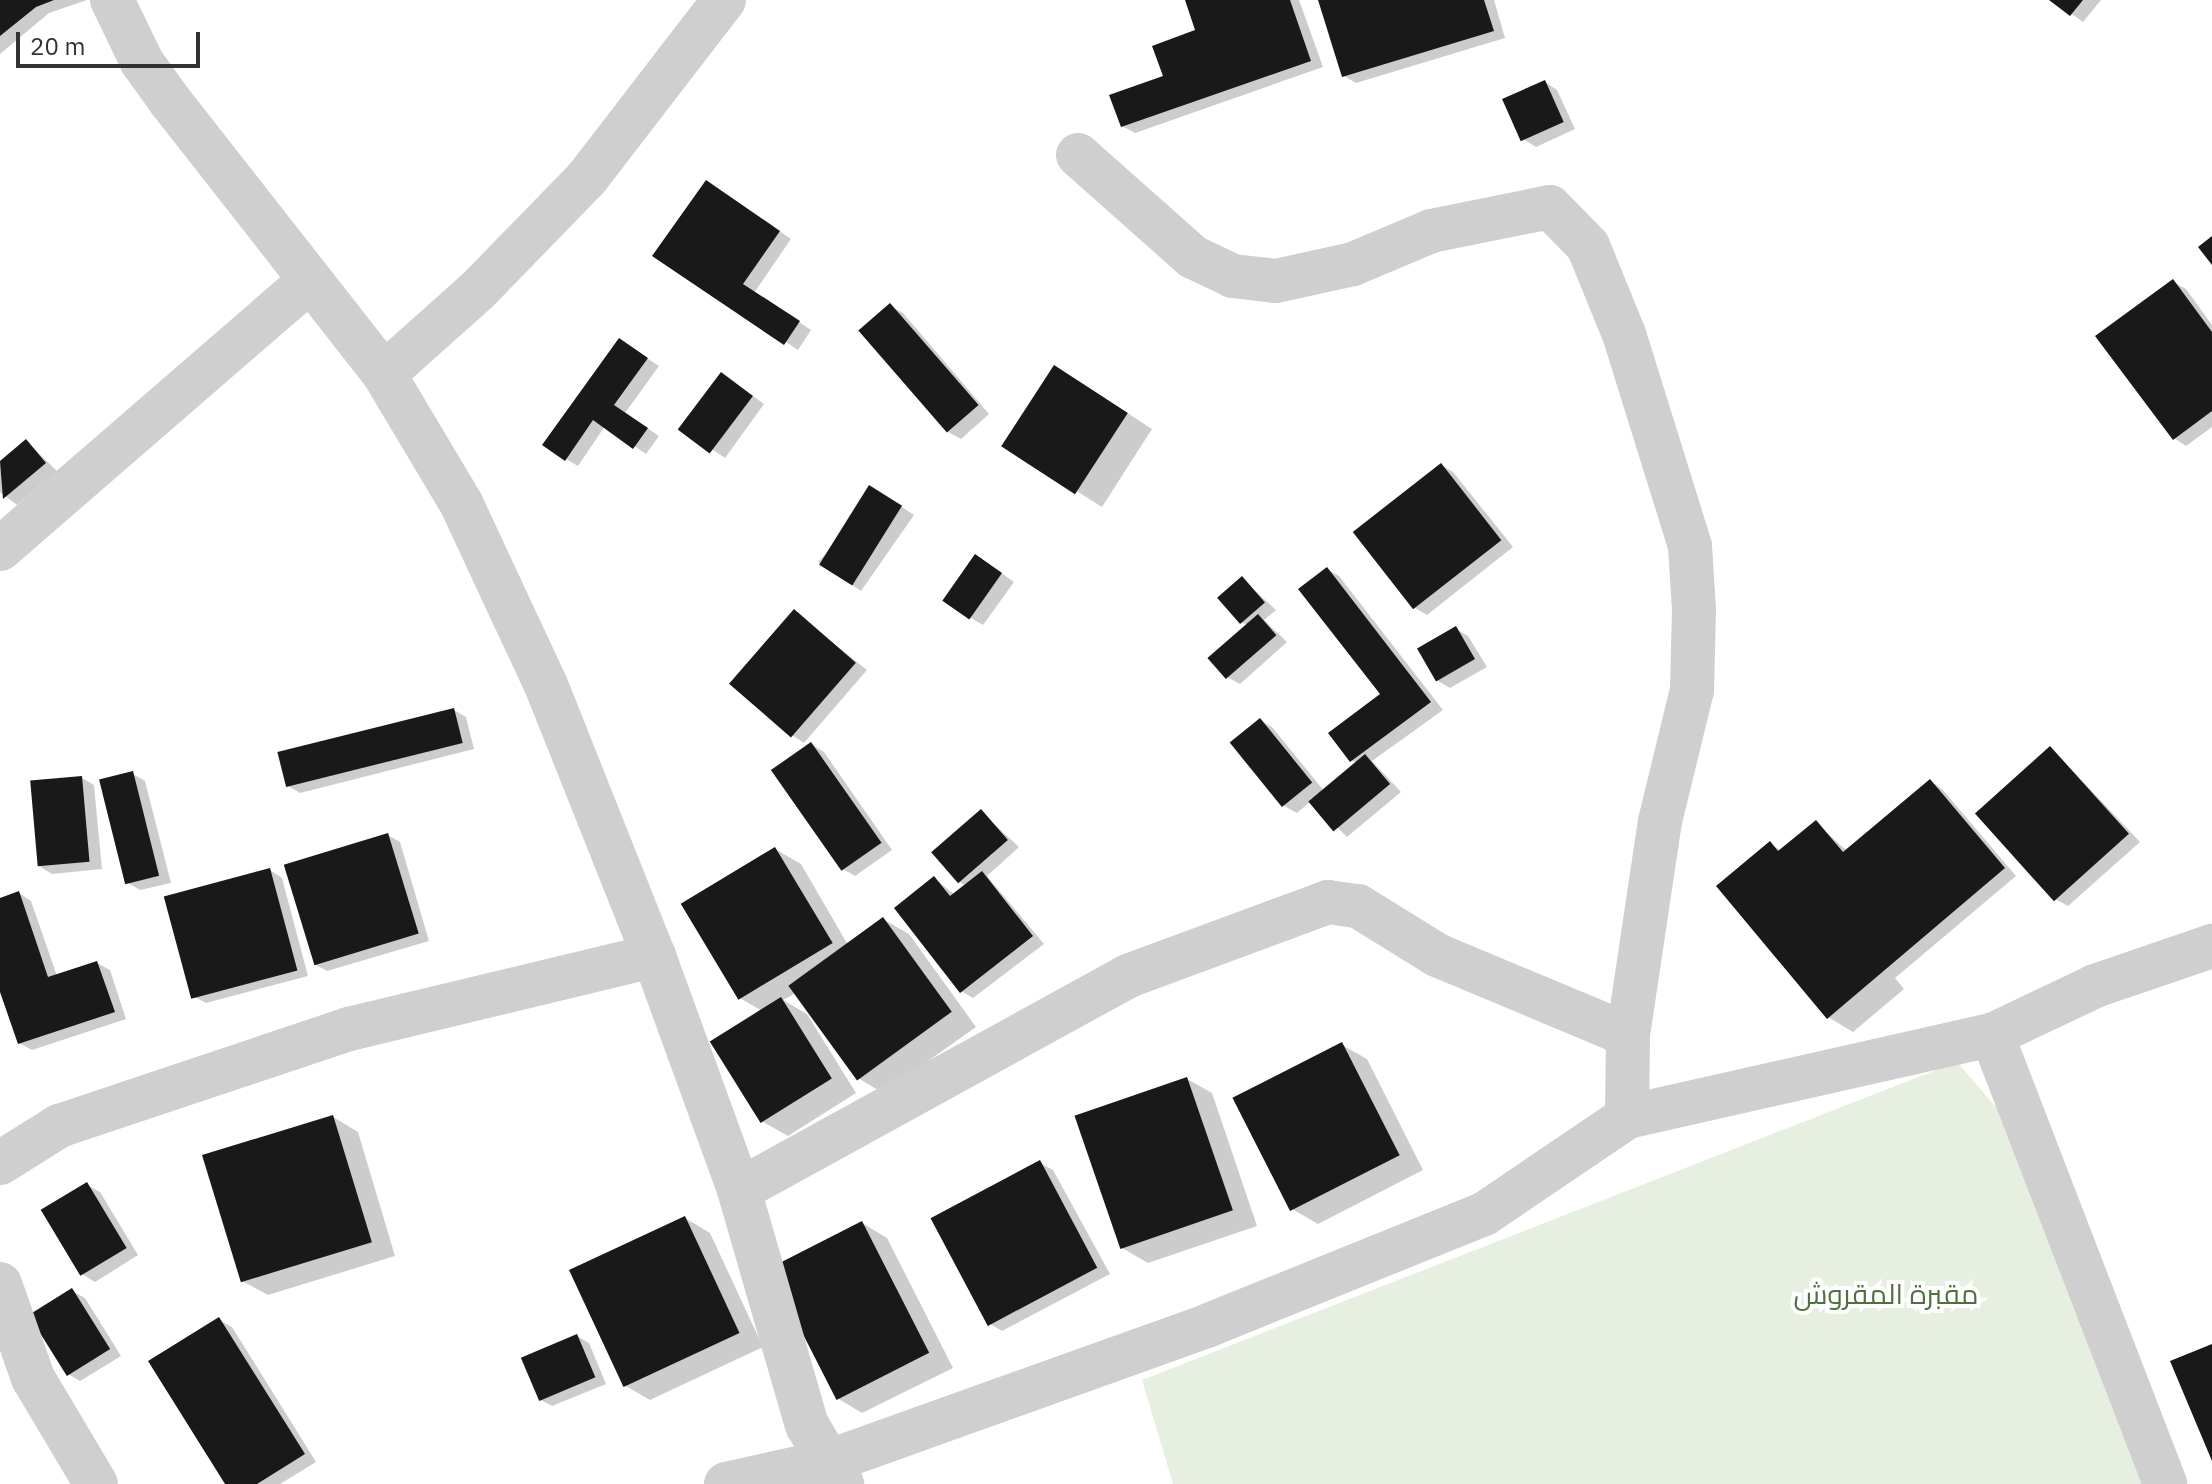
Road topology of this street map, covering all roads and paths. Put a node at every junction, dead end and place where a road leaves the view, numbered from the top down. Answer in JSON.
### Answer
{"nodes":[{"id":1,"x":112,"y":0,"type":"edge"},
{"id":2,"x":724,"y":0,"type":"edge"},
{"id":3,"x":1078,"y":155,"type":"dead end"},
{"id":4,"x":310,"y":280,"type":"junction"},
{"id":5,"x":384,"y":374,"type":"junction"},
{"id":6,"x":0,"y":549,"type":"edge"},
{"id":7,"x":2212,"y":946,"type":"edge"},
{"id":8,"x":654,"y":956,"type":"junction"},
{"id":9,"x":1628,"y":1035,"type":"junction"},
{"id":10,"x":1992,"y":1035,"type":"junction"},
{"id":11,"x":1627,"y":1117,"type":"junction"},
{"id":12,"x":0,"y":1163,"type":"edge"},
{"id":13,"x":739,"y":1190,"type":"junction"},
{"id":14,"x":0,"y":1284,"type":"edge"},
{"id":15,"x":836,"y":1472,"type":"edge"},
{"id":16,"x":96,"y":1484,"type":"edge"},
{"id":17,"x":726,"y":1484,"type":"edge"},
{"id":18,"x":2165,"y":1484,"type":"edge"}],
"edges":[{"from":1,"to":4,"type":"street"},
{"from":2,"to":5,"type":"street"},
{"from":3,"to":9,"type":"street"},
{"from":4,"to":5,"type":"street"},
{"from":4,"to":6,"type":"street"},
{"from":5,"to":8,"type":"street"},
{"from":7,"to":10,"type":"street"},
{"from":8,"to":12,"type":"street"},
{"from":8,"to":13,"type":"street"},
{"from":9,"to":11,"type":"street"},
{"from":9,"to":13,"type":"street"},
{"from":10,"to":11,"type":"street"},
{"from":10,"to":18,"type":"street"},
{"from":11,"to":15,"type":"street"},
{"from":13,"to":15,"type":"street"},
{"from":14,"to":16,"type":"street"},
{"from":15,"to":17,"type":"street"}]}
